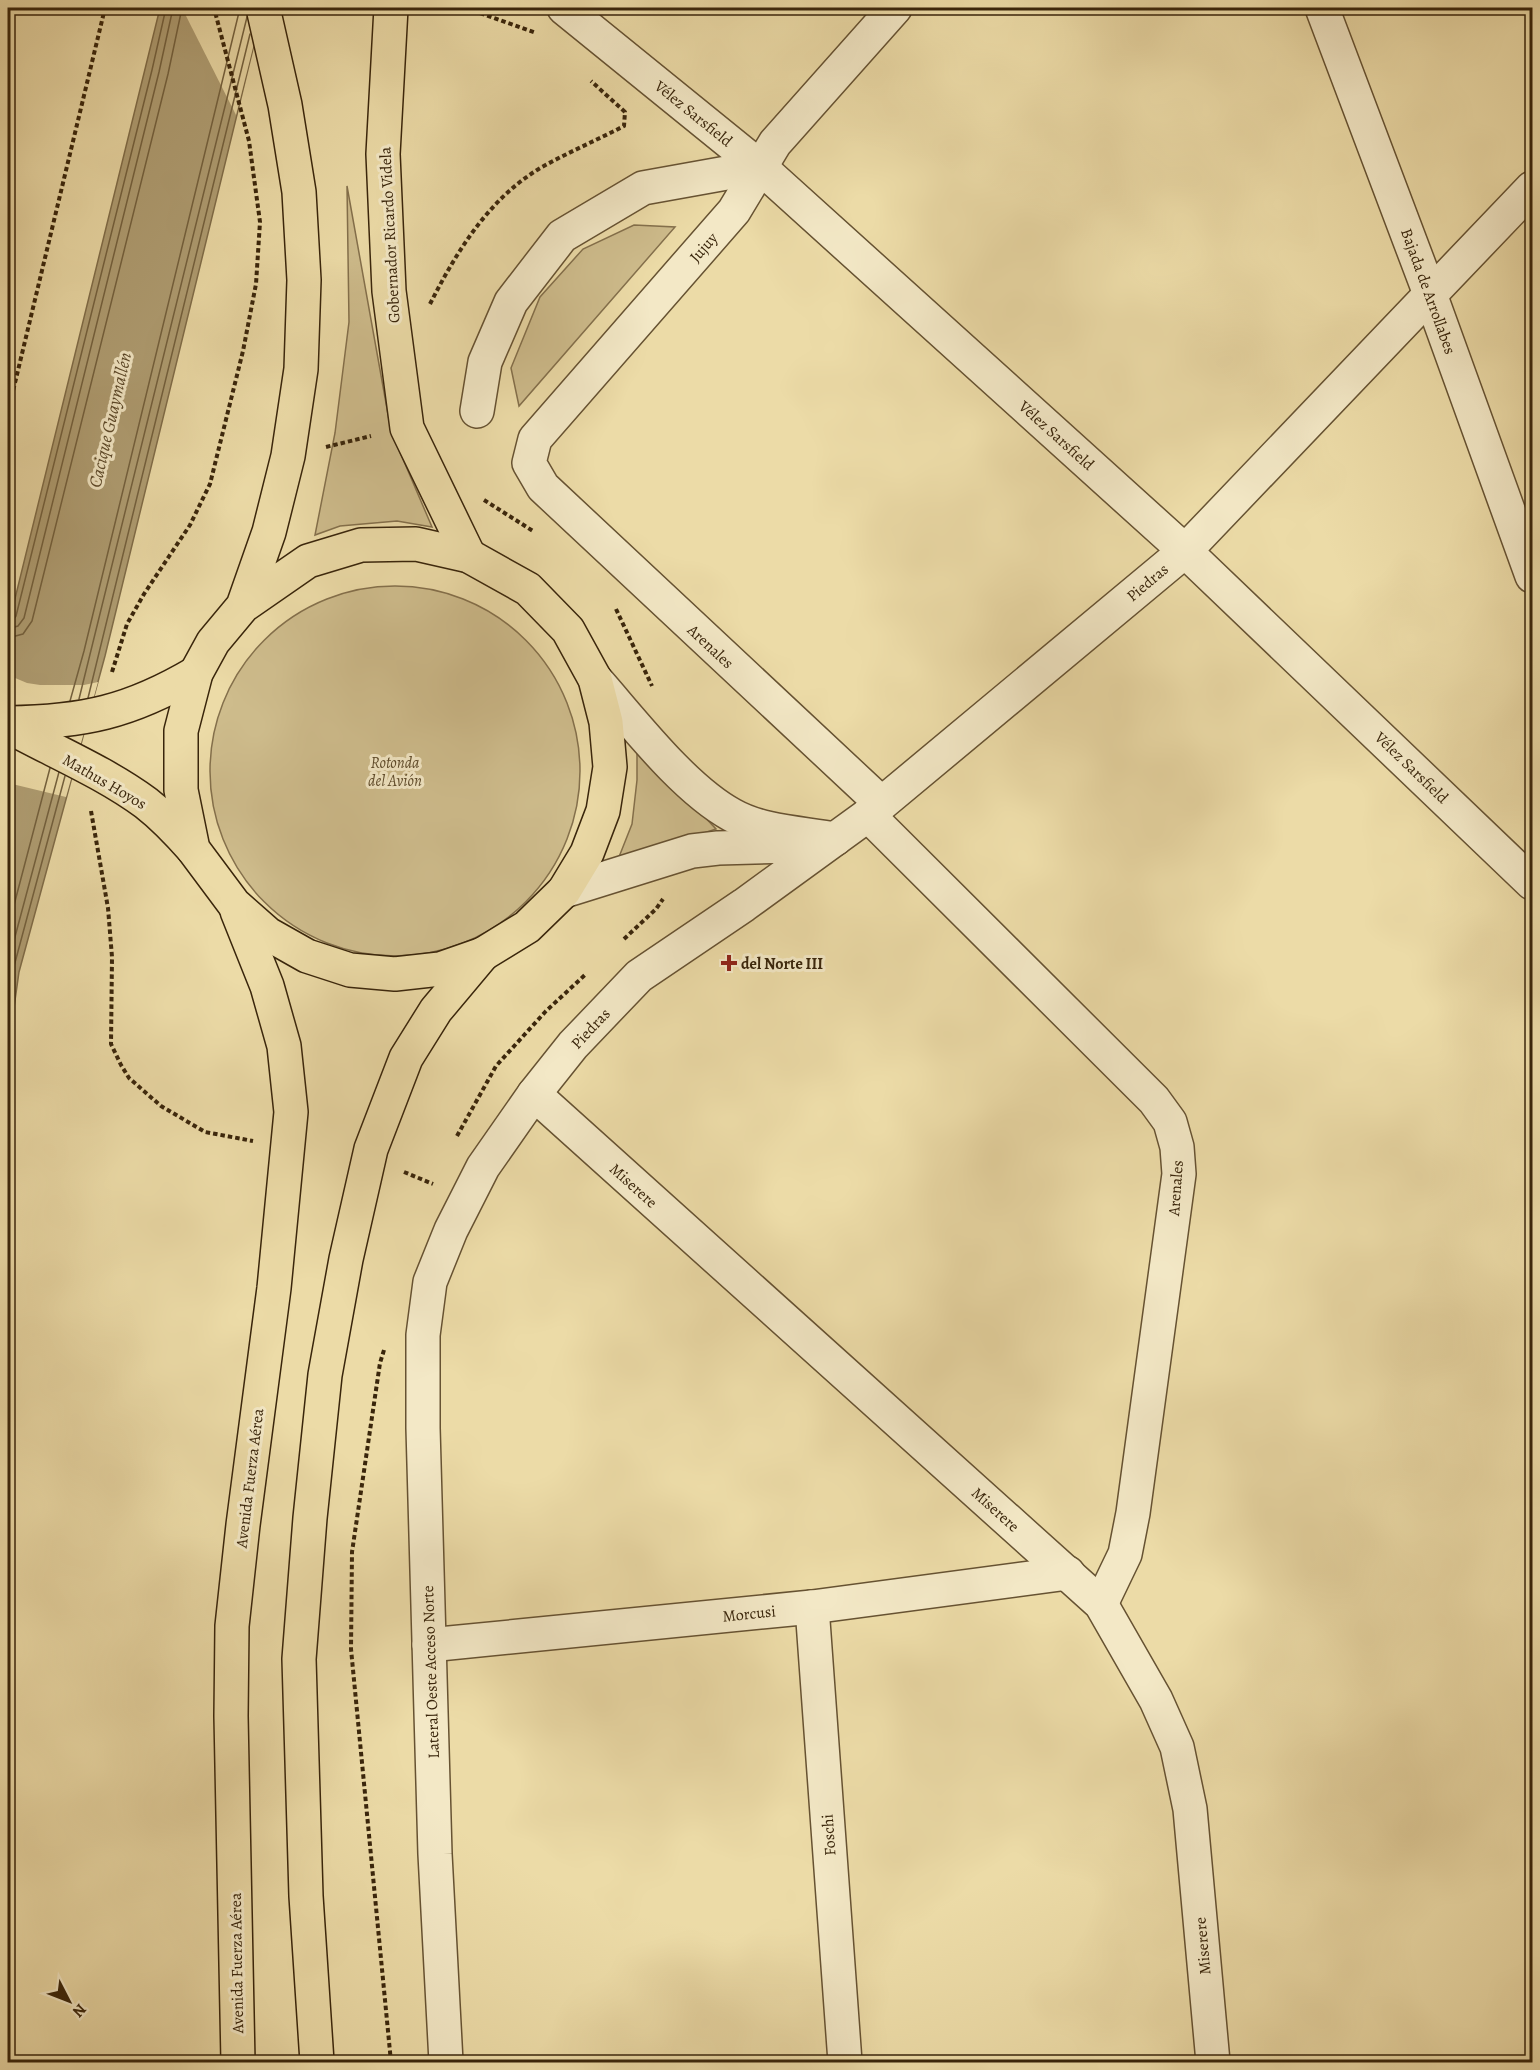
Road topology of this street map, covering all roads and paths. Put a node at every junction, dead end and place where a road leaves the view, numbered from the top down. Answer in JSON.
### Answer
{"nodes":[{"id":1,"x":105,"y":8,"type":"edge"},
{"id":2,"x":213,"y":8,"type":"edge"},
{"id":3,"x":263,"y":8,"type":"edge"},
{"id":4,"x":391,"y":8,"type":"edge"},
{"id":5,"x":466,"y":8,"type":"edge"},
{"id":6,"x":564,"y":8,"type":"edge"},
{"id":7,"x":895,"y":8,"type":"edge"},
{"id":8,"x":1322,"y":8,"type":"edge"},
{"id":9,"x":540,"y":35,"type":"dead end"},
{"id":10,"x":585,"y":75,"type":"dead end"},
{"id":11,"x":239,"y":102,"type":"dead end"},
{"id":12,"x":760,"y":167,"type":"junction"},
{"id":13,"x":1533,"y":189,"type":"edge"},
{"id":14,"x":1431,"y":294,"type":"junction"},
{"id":15,"x":430,"y":304,"type":"dead end"},
{"id":16,"x":477,"y":411,"type":"dead end"},
{"id":17,"x":8,"y":412,"type":"edge"},
{"id":18,"x":407,"y":428,"type":"junction"},
{"id":19,"x":288,"y":456,"type":"junction"},
{"id":20,"x":543,"y":487,"type":"joint"},
{"id":21,"x":1185,"y":551,"type":"junction"},
{"id":22,"x":469,"y":556,"type":"junction"},
{"id":23,"x":1533,"y":576,"type":"edge"},
{"id":24,"x":243,"y":606,"type":"junction"},
{"id":25,"x":196,"y":673,"type":"junction"},
{"id":26,"x":595,"y":679,"type":"junction"},
{"id":27,"x":8,"y":724,"type":"edge"},
{"id":28,"x":875,"y":809,"type":"junction"},
{"id":29,"x":831,"y":842,"type":"junction"},
{"id":30,"x":194,"y":849,"type":"junction"},
{"id":31,"x":1533,"y":883,"type":"edge"},
{"id":32,"x":564,"y":891,"type":"junction"},
{"id":33,"x":234,"y":904,"type":"junction"},
{"id":34,"x":483,"y":954,"type":"junction"},
{"id":35,"x":534,"y":1094,"type":"junction"},
{"id":36,"x":430,"y":1282,"type":"joint"},
{"id":37,"x":1068,"y":1573,"type":"junction"},
{"id":38,"x":1101,"y":1604,"type":"junction"},
{"id":39,"x":812,"y":1607,"type":"junction"},
{"id":40,"x":429,"y":1645,"type":"junction"},
{"id":41,"x":238,"y":2062,"type":"edge"},
{"id":42,"x":317,"y":2062,"type":"edge"},
{"id":43,"x":446,"y":2062,"type":"edge"},
{"id":44,"x":845,"y":2062,"type":"edge"},
{"id":45,"x":1213,"y":2062,"type":"edge"}],
"edges":[{"from":1,"to":17,"type":"path"},
{"from":2,"to":11,"type":"path"},
{"from":3,"to":19,"type":"main road"},
{"from":4,"to":18,"type":"main road","name":"Gobernador Ricardo Videla"},
{"from":5,"to":9,"type":"path"},
{"from":6,"to":12,"type":"street","name":"Vélez Sarsfield"},
{"from":7,"to":12,"type":"street","name":"Jujuy"},
{"from":8,"to":14,"type":"street","name":"Bajada de Arrollabes"},
{"from":10,"to":15,"type":"path"},
{"from":12,"to":16,"type":"street"},
{"from":12,"to":20,"type":"street","name":"Jujuy"},
{"from":12,"to":21,"type":"street","name":"Vélez Sarsfield"},
{"from":13,"to":14,"type":"street","name":"Piedras"},
{"from":14,"to":21,"type":"street","name":"Piedras"},
{"from":14,"to":23,"type":"street","name":"Bajada de Arrollabes"},
{"from":18,"to":19,"type":"path"},
{"from":18,"to":22,"type":"main road","name":"Gobernador Ricardo Videla"},
{"from":19,"to":24,"type":"main road"},
{"from":20,"to":28,"type":"street","name":"Arenales"},
{"from":21,"to":28,"type":"street","name":"Piedras"},
{"from":21,"to":31,"type":"street","name":"Vélez Sarsfield"},
{"from":22,"to":24,"type":"main road"},
{"from":22,"to":26,"type":"main road"},
{"from":24,"to":25,"type":"main road"},
{"from":25,"to":27,"type":"main road","name":"Mathus Hoyos"},
{"from":25,"to":30,"type":"main road"},
{"from":26,"to":29,"type":"street"},
{"from":26,"to":32,"type":"main road"},
{"from":27,"to":30,"type":"main road","name":"Mathus Hoyos"},
{"from":28,"to":29,"type":"street","name":"Piedras"},
{"from":28,"to":38,"type":"street","name":"Arenales"},
{"from":29,"to":32,"type":"street"},
{"from":29,"to":35,"type":"street","name":"Piedras"},
{"from":30,"to":33,"type":"main road","name":"Mathus Hoyos"},
{"from":32,"to":34,"type":"main road"},
{"from":33,"to":34,"type":"main road"},
{"from":33,"to":41,"type":"main road","name":"Avenida Fuerza Aérea"},
{"from":34,"to":42,"type":"main road"},
{"from":35,"to":36,"type":"street","name":"Piedras"},
{"from":35,"to":37,"type":"street","name":"Miserere"},
{"from":36,"to":40,"type":"street","name":"Lateral Oeste Acceso Norte"},
{"from":37,"to":38,"type":"street","name":"Miserere"},
{"from":37,"to":39,"type":"street","name":"Morcusi"},
{"from":38,"to":45,"type":"street","name":"Miserere"},
{"from":39,"to":40,"type":"street","name":"Morcusi"},
{"from":39,"to":44,"type":"street","name":"Foschi"},
{"from":40,"to":43,"type":"street","name":"Lateral Oeste Acceso Norte"}]}
